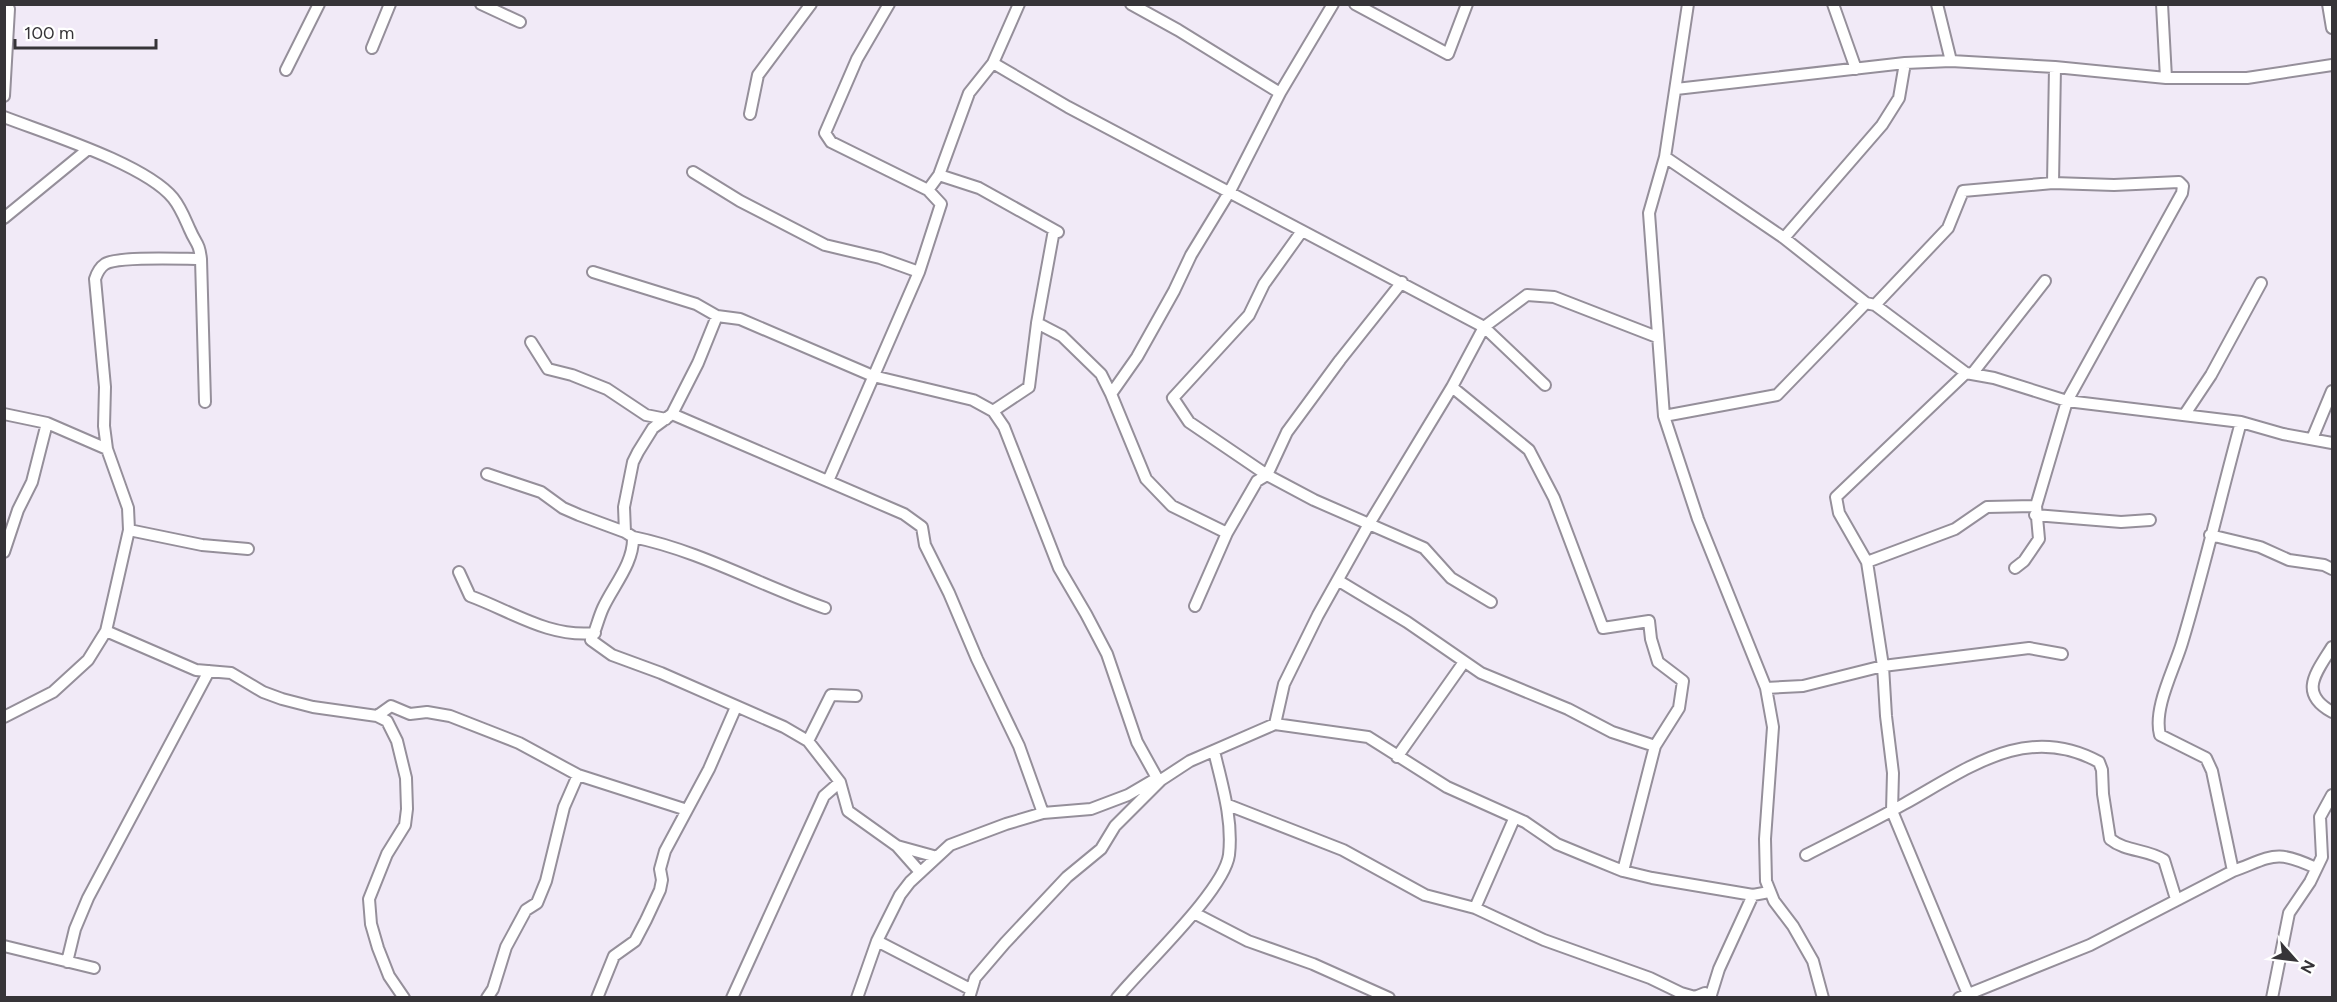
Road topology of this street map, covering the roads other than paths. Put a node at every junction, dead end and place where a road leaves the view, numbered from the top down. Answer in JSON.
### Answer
{"nodes":[{"id":1,"x":7,"y":4,"type":"edge"},
{"id":2,"x":319,"y":4,"type":"edge"},
{"id":3,"x":390,"y":4,"type":"edge"},
{"id":4,"x":481,"y":4,"type":"edge"},
{"id":5,"x":811,"y":4,"type":"edge"},
{"id":6,"x":889,"y":4,"type":"edge"},
{"id":7,"x":1019,"y":4,"type":"edge"},
{"id":8,"x":1131,"y":4,"type":"edge"},
{"id":9,"x":1333,"y":4,"type":"edge"},
{"id":10,"x":1355,"y":4,"type":"edge"},
{"id":11,"x":1467,"y":4,"type":"edge"},
{"id":12,"x":1688,"y":4,"type":"edge"},
{"id":13,"x":1833,"y":4,"type":"edge"},
{"id":14,"x":1937,"y":4,"type":"edge"},
{"id":15,"x":2162,"y":4,"type":"edge"},
{"id":16,"x":2328,"y":4,"type":"edge"},
{"id":17,"x":520,"y":22,"type":"dead end"},
{"id":18,"x":2332,"y":28,"type":"edge"},
{"id":19,"x":372,"y":48,"type":"dead end"},
{"id":20,"x":1951,"y":61,"type":"junction"},
{"id":21,"x":993,"y":63,"type":"junction"},
{"id":22,"x":1905,"y":63,"type":"junction"},
{"id":23,"x":2332,"y":65,"type":"edge"},
{"id":24,"x":2055,"y":67,"type":"junction"},
{"id":25,"x":1856,"y":69,"type":"junction"},
{"id":26,"x":286,"y":70,"type":"dead end"},
{"id":27,"x":2166,"y":78,"type":"junction"},
{"id":28,"x":1676,"y":89,"type":"junction"},
{"id":29,"x":1280,"y":93,"type":"junction"},
{"id":30,"x":4,"y":96,"type":"edge"},
{"id":31,"x":750,"y":114,"type":"dead end"},
{"id":32,"x":4,"y":117,"type":"edge"},
{"id":33,"x":87,"y":150,"type":"junction"},
{"id":34,"x":1665,"y":157,"type":"junction"},
{"id":35,"x":693,"y":172,"type":"dead end"},
{"id":36,"x":939,"y":175,"type":"junction"},
{"id":37,"x":2053,"y":183,"type":"junction"},
{"id":38,"x":928,"y":190,"type":"junction"},
{"id":39,"x":1230,"y":191,"type":"junction"},
{"id":40,"x":4,"y":218,"type":"edge"},
{"id":41,"x":1302,"y":231,"type":"junction"},
{"id":42,"x":1784,"y":238,"type":"junction"},
{"id":43,"x":201,"y":259,"type":"junction"},
{"id":44,"x":593,"y":272,"type":"dead end"},
{"id":45,"x":919,"y":272,"type":"junction"},
{"id":46,"x":2045,"y":281,"type":"dead end"},
{"id":47,"x":1402,"y":282,"type":"junction"},
{"id":48,"x":2261,"y":284,"type":"dead end"},
{"id":49,"x":1871,"y":304,"type":"junction"},
{"id":50,"x":717,"y":316,"type":"junction"},
{"id":51,"x":1037,"y":323,"type":"junction"},
{"id":52,"x":1484,"y":327,"type":"junction"},
{"id":53,"x":1657,"y":337,"type":"junction"},
{"id":54,"x":531,"y":342,"type":"dead end"},
{"id":55,"x":1969,"y":373,"type":"junction"},
{"id":56,"x":873,"y":376,"type":"junction"},
{"id":57,"x":1545,"y":385,"type":"dead end"},
{"id":58,"x":1452,"y":387,"type":"junction"},
{"id":59,"x":2332,"y":391,"type":"edge"},
{"id":60,"x":1111,"y":394,"type":"junction"},
{"id":61,"x":2067,"y":401,"type":"junction"},
{"id":62,"x":205,"y":402,"type":"dead end"},
{"id":63,"x":993,"y":411,"type":"junction"},
{"id":64,"x":4,"y":414,"type":"edge"},
{"id":65,"x":2185,"y":414,"type":"junction"},
{"id":66,"x":646,"y":415,"type":"junction"},
{"id":67,"x":1664,"y":416,"type":"junction"},
{"id":68,"x":669,"y":417,"type":"junction"},
{"id":69,"x":2241,"y":422,"type":"junction"},
{"id":70,"x":47,"y":423,"type":"junction"},
{"id":71,"x":653,"y":428,"type":"junction"},
{"id":72,"x":2312,"y":439,"type":"junction"},
{"id":73,"x":2332,"y":443,"type":"edge"},
{"id":74,"x":107,"y":449,"type":"junction"},
{"id":75,"x":487,"y":474,"type":"dead end"},
{"id":76,"x":1267,"y":475,"type":"junction"},
{"id":77,"x":828,"y":481,"type":"junction"},
{"id":78,"x":2035,"y":510,"type":"junction"},
{"id":79,"x":2150,"y":520,"type":"dead end"},
{"id":80,"x":1369,"y":524,"type":"junction"},
{"id":81,"x":129,"y":530,"type":"junction"},
{"id":82,"x":1227,"y":533,"type":"junction"},
{"id":83,"x":629,"y":535,"type":"junction"},
{"id":84,"x":2210,"y":535,"type":"junction"},
{"id":85,"x":248,"y":549,"type":"dead end"},
{"id":86,"x":4,"y":552,"type":"edge"},
{"id":87,"x":1867,"y":562,"type":"junction"},
{"id":88,"x":2015,"y":568,"type":"dead end"},
{"id":89,"x":2332,"y":569,"type":"edge"},
{"id":90,"x":459,"y":572,"type":"dead end"},
{"id":91,"x":1339,"y":581,"type":"junction"},
{"id":92,"x":1491,"y":602,"type":"dead end"},
{"id":93,"x":1196,"y":606,"type":"dead end"},
{"id":94,"x":825,"y":608,"type":"dead end"},
{"id":95,"x":106,"y":631,"type":"junction"},
{"id":96,"x":595,"y":633,"type":"junction"},
{"id":97,"x":2332,"y":647,"type":"edge"},
{"id":98,"x":2062,"y":654,"type":"dead end"},
{"id":99,"x":1464,"y":662,"type":"junction"},
{"id":100,"x":1883,"y":666,"type":"junction"},
{"id":101,"x":209,"y":671,"type":"junction"},
{"id":102,"x":1766,"y":688,"type":"junction"},
{"id":103,"x":856,"y":696,"type":"dead end"},
{"id":104,"x":735,"y":707,"type":"junction"},
{"id":105,"x":2332,"y":712,"type":"edge"},
{"id":106,"x":4,"y":717,"type":"edge"},
{"id":107,"x":382,"y":718,"type":"junction"},
{"id":108,"x":1275,"y":724,"type":"junction"},
{"id":109,"x":808,"y":741,"type":"junction"},
{"id":110,"x":1655,"y":746,"type":"junction"},
{"id":111,"x":1214,"y":751,"type":"junction"},
{"id":112,"x":1397,"y":757,"type":"junction"},
{"id":113,"x":578,"y":775,"type":"junction"},
{"id":114,"x":1159,"y":779,"type":"junction"},
{"id":115,"x":840,"y":782,"type":"junction"},
{"id":116,"x":2332,"y":795,"type":"edge"},
{"id":117,"x":1228,"y":805,"type":"junction"},
{"id":118,"x":687,"y":810,"type":"junction"},
{"id":119,"x":1892,"y":811,"type":"junction"},
{"id":120,"x":1043,"y":813,"type":"junction"},
{"id":121,"x":1514,"y":819,"type":"junction"},
{"id":122,"x":897,"y":846,"type":"junction"},
{"id":123,"x":1806,"y":855,"type":"dead end"},
{"id":124,"x":937,"y":857,"type":"junction"},
{"id":125,"x":2316,"y":868,"type":"junction"},
{"id":126,"x":1623,"y":871,"type":"junction"},
{"id":127,"x":2234,"y":871,"type":"junction"},
{"id":128,"x":920,"y":872,"type":"junction"},
{"id":129,"x":1769,"y":892,"type":"junction"},
{"id":130,"x":1752,"y":895,"type":"junction"},
{"id":131,"x":2176,"y":899,"type":"junction"},
{"id":132,"x":1474,"y":908,"type":"junction"},
{"id":133,"x":1194,"y":913,"type":"junction"},
{"id":134,"x":877,"y":940,"type":"junction"},
{"id":135,"x":4,"y":946,"type":"edge"},
{"id":136,"x":67,"y":962,"type":"junction"},
{"id":137,"x":94,"y":968,"type":"dead end"},
{"id":138,"x":971,"y":995,"type":"edge"},
{"id":139,"x":1964,"y":996,"type":"edge"},
{"id":140,"x":404,"y":998,"type":"edge"},
{"id":141,"x":487,"y":998,"type":"edge"},
{"id":142,"x":597,"y":998,"type":"edge"},
{"id":143,"x":732,"y":998,"type":"edge"},
{"id":144,"x":857,"y":998,"type":"edge"},
{"id":145,"x":1117,"y":998,"type":"edge"},
{"id":146,"x":1389,"y":998,"type":"edge"},
{"id":147,"x":1709,"y":998,"type":"edge"},
{"id":148,"x":1824,"y":998,"type":"edge"},
{"id":149,"x":2272,"y":998,"type":"edge"}],
"edges":[{"from":1,"to":30,"type":"street"},
{"from":2,"to":26,"type":"street"},
{"from":3,"to":19,"type":"street"},
{"from":4,"to":17,"type":"street"},
{"from":5,"to":31,"type":"street"},
{"from":6,"to":38,"type":"street"},
{"from":7,"to":21,"type":"street"},
{"from":8,"to":29,"type":"street"},
{"from":9,"to":29,"type":"street"},
{"from":10,"to":11,"type":"street"},
{"from":12,"to":28,"type":"street"},
{"from":13,"to":25,"type":"street"},
{"from":14,"to":20,"type":"street"},
{"from":15,"to":27,"type":"street"},
{"from":16,"to":18,"type":"street"},
{"from":20,"to":22,"type":"street"},
{"from":20,"to":24,"type":"street"},
{"from":21,"to":36,"type":"street"},
{"from":21,"to":39,"type":"street"},
{"from":22,"to":25,"type":"street"},
{"from":22,"to":42,"type":"street"},
{"from":23,"to":27,"type":"street"},
{"from":24,"to":27,"type":"street"},
{"from":24,"to":37,"type":"street"},
{"from":25,"to":28,"type":"street"},
{"from":28,"to":34,"type":"street"},
{"from":29,"to":39,"type":"street"},
{"from":32,"to":33,"type":"street"},
{"from":33,"to":40,"type":"street"},
{"from":33,"to":43,"type":"street"},
{"from":34,"to":42,"type":"street"},
{"from":34,"to":53,"type":"street"},
{"from":35,"to":45,"type":"street"},
{"from":36,"to":38,"type":"street"},
{"from":36,"to":51,"type":"street"},
{"from":37,"to":49,"type":"street"},
{"from":37,"to":61,"type":"street"},
{"from":38,"to":45,"type":"street"},
{"from":39,"to":41,"type":"street"},
{"from":39,"to":60,"type":"street"},
{"from":41,"to":47,"type":"street"},
{"from":41,"to":76,"type":"street"},
{"from":42,"to":49,"type":"street"},
{"from":43,"to":62,"type":"street"},
{"from":43,"to":74,"type":"street"},
{"from":44,"to":50,"type":"street"},
{"from":45,"to":56,"type":"street"},
{"from":46,"to":55,"type":"street"},
{"from":47,"to":52,"type":"street"},
{"from":47,"to":76,"type":"street"},
{"from":48,"to":65,"type":"street"},
{"from":49,"to":55,"type":"street"},
{"from":49,"to":67,"type":"street"},
{"from":50,"to":56,"type":"street"},
{"from":50,"to":68,"type":"street"},
{"from":51,"to":60,"type":"street"},
{"from":51,"to":63,"type":"street"},
{"from":52,"to":53,"type":"street"},
{"from":52,"to":57,"type":"street"},
{"from":52,"to":58,"type":"street"},
{"from":53,"to":67,"type":"street"},
{"from":54,"to":66,"type":"street"},
{"from":55,"to":61,"type":"street"},
{"from":55,"to":87,"type":"street"},
{"from":56,"to":63,"type":"street"},
{"from":56,"to":77,"type":"street"},
{"from":58,"to":80,"type":"street"},
{"from":58,"to":110,"type":"street"},
{"from":59,"to":72,"type":"street"},
{"from":60,"to":82,"type":"street"},
{"from":61,"to":65,"type":"street"},
{"from":61,"to":78,"type":"street"},
{"from":63,"to":114,"type":"street"},
{"from":64,"to":70,"type":"street"},
{"from":65,"to":69,"type":"street"},
{"from":66,"to":68,"type":"street"},
{"from":66,"to":71,"type":"street"},
{"from":67,"to":102,"type":"street"},
{"from":68,"to":71,"type":"street"},
{"from":68,"to":77,"type":"street"},
{"from":69,"to":72,"type":"street"},
{"from":69,"to":84,"type":"street"},
{"from":70,"to":74,"type":"street"},
{"from":70,"to":86,"type":"street"},
{"from":71,"to":83,"type":"street"},
{"from":72,"to":73,"type":"street"},
{"from":74,"to":81,"type":"street"},
{"from":75,"to":83,"type":"street"},
{"from":76,"to":80,"type":"street"},
{"from":76,"to":82,"type":"street"},
{"from":77,"to":120,"type":"street"},
{"from":78,"to":79,"type":"street"},
{"from":78,"to":87,"type":"street"},
{"from":78,"to":88,"type":"street"},
{"from":80,"to":91,"type":"street"},
{"from":80,"to":92,"type":"street"},
{"from":81,"to":85,"type":"street"},
{"from":81,"to":95,"type":"street"},
{"from":82,"to":93,"type":"street"},
{"from":83,"to":94,"type":"street"},
{"from":83,"to":96,"type":"street"},
{"from":84,"to":89,"type":"street"},
{"from":84,"to":127,"type":"street"},
{"from":87,"to":100,"type":"street"},
{"from":90,"to":96,"type":"street"},
{"from":91,"to":99,"type":"street"},
{"from":91,"to":108,"type":"street"},
{"from":95,"to":101,"type":"street"},
{"from":95,"to":106,"type":"street"},
{"from":96,"to":104,"type":"street"},
{"from":97,"to":105,"type":"street"},
{"from":98,"to":100,"type":"street"},
{"from":99,"to":110,"type":"street"},
{"from":99,"to":112,"type":"street"},
{"from":100,"to":102,"type":"street"},
{"from":100,"to":119,"type":"street"},
{"from":101,"to":107,"type":"street"},
{"from":101,"to":136,"type":"street"},
{"from":102,"to":129,"type":"street"},
{"from":103,"to":109,"type":"street"},
{"from":104,"to":109,"type":"street"},
{"from":104,"to":118,"type":"street"},
{"from":107,"to":113,"type":"street"},
{"from":107,"to":140,"type":"street"},
{"from":108,"to":111,"type":"street"},
{"from":108,"to":112,"type":"street"},
{"from":109,"to":115,"type":"street"},
{"from":110,"to":126,"type":"street"},
{"from":111,"to":114,"type":"street"},
{"from":111,"to":117,"type":"street"},
{"from":112,"to":121,"type":"street"},
{"from":113,"to":118,"type":"street"},
{"from":113,"to":141,"type":"street"},
{"from":114,"to":120,"type":"street"},
{"from":114,"to":138,"type":"street"},
{"from":115,"to":122,"type":"street"},
{"from":115,"to":143,"type":"street"},
{"from":116,"to":125,"type":"street"},
{"from":117,"to":132,"type":"street"},
{"from":117,"to":133,"type":"street"},
{"from":118,"to":142,"type":"street"},
{"from":119,"to":123,"type":"street"},
{"from":119,"to":131,"type":"street"},
{"from":119,"to":139,"type":"street"},
{"from":120,"to":124,"type":"street"},
{"from":121,"to":126,"type":"street"},
{"from":121,"to":132,"type":"street"},
{"from":122,"to":124,"type":"street"},
{"from":122,"to":128,"type":"street"},
{"from":124,"to":128,"type":"street"},
{"from":125,"to":127,"type":"street"},
{"from":125,"to":149,"type":"street"},
{"from":126,"to":130,"type":"street"},
{"from":127,"to":131,"type":"street"},
{"from":128,"to":134,"type":"street"},
{"from":129,"to":130,"type":"street"},
{"from":129,"to":148,"type":"street"},
{"from":130,"to":147,"type":"street"},
{"from":131,"to":139,"type":"street"},
{"from":132,"to":147,"type":"street"},
{"from":133,"to":145,"type":"street"},
{"from":133,"to":146,"type":"street"},
{"from":134,"to":138,"type":"street"},
{"from":134,"to":144,"type":"street"},
{"from":135,"to":136,"type":"street"},
{"from":136,"to":137,"type":"street"}]}
